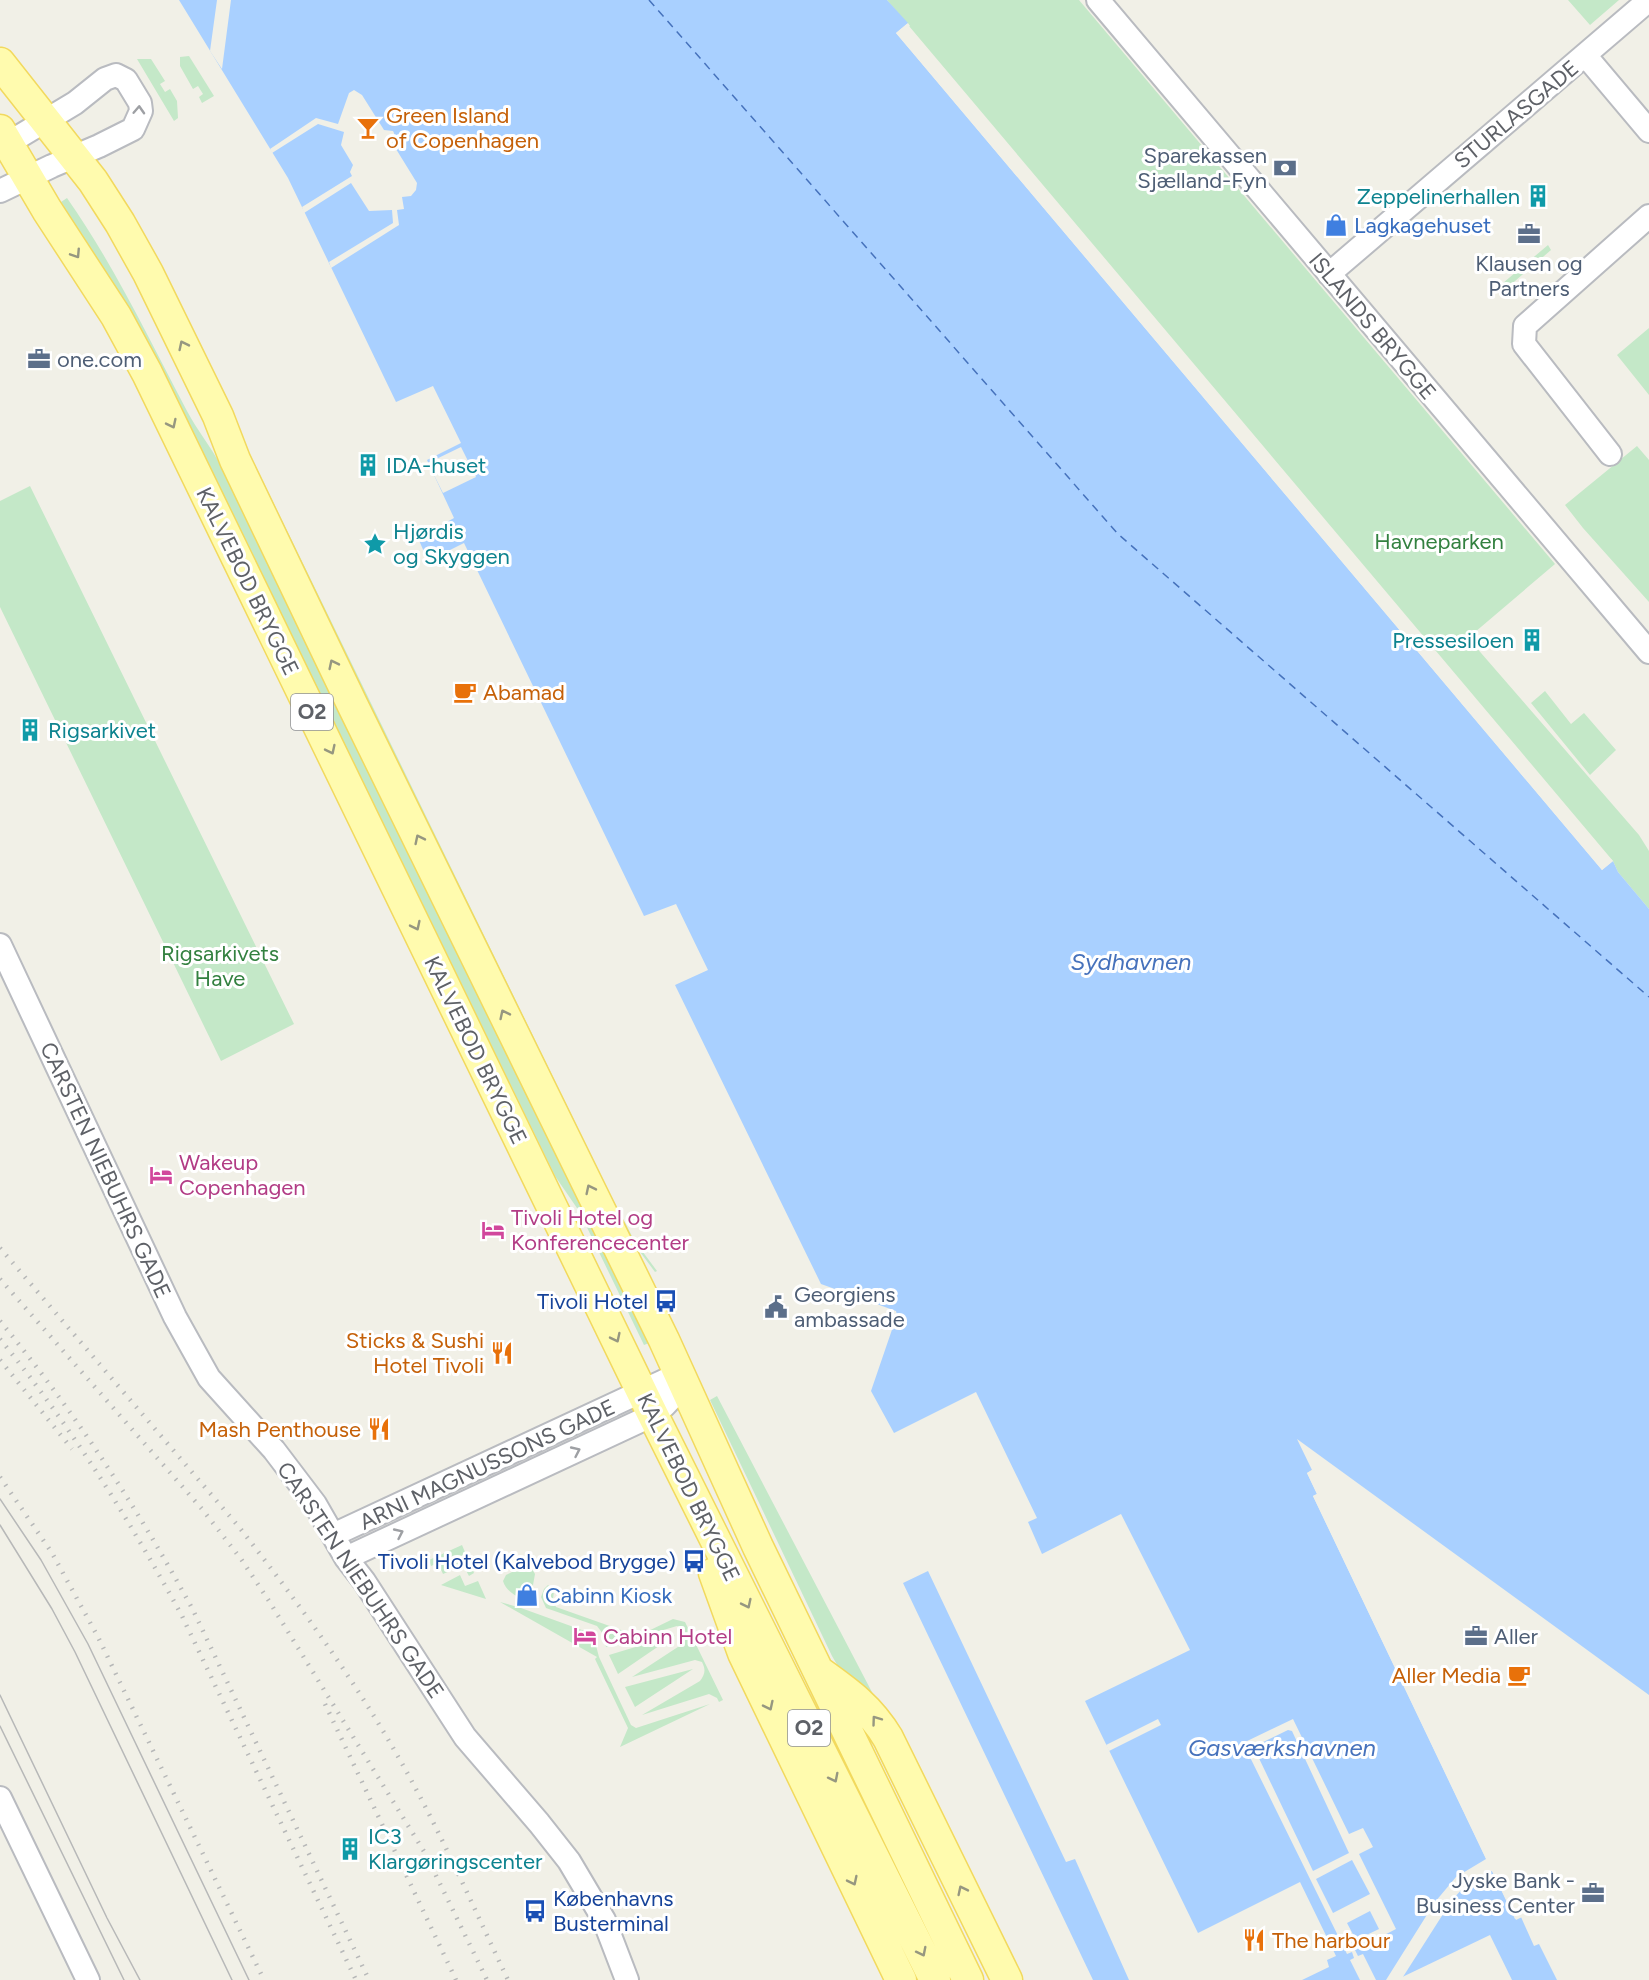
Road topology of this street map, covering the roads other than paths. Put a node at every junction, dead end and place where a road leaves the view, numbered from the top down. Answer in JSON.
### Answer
{"nodes":[{"id":1,"x":1098,"y":0,"type":"edge"},
{"id":2,"x":1649,"y":0,"type":"edge"},
{"id":3,"x":1585,"y":55,"type":"junction"},
{"id":4,"x":0,"y":63,"type":"edge"},
{"id":5,"x":45,"y":122,"type":"junction"},
{"id":6,"x":1649,"y":131,"type":"edge"},
{"id":7,"x":3,"y":140,"type":"edge"},
{"id":8,"x":75,"y":157,"type":"junction"},
{"id":9,"x":29,"y":178,"type":"junction"},
{"id":10,"x":0,"y":191,"type":"edge"},
{"id":11,"x":1649,"y":216,"type":"edge"},
{"id":12,"x":1329,"y":274,"type":"junction"},
{"id":13,"x":1610,"y":454,"type":"dead end"},
{"id":14,"x":1649,"y":652,"type":"edge"},
{"id":15,"x":0,"y":945,"type":"edge"},
{"id":16,"x":679,"y":1374,"type":"junction"},
{"id":17,"x":655,"y":1403,"type":"junction"},
{"id":18,"x":684,"y":1476,"type":"junction"},
{"id":19,"x":333,"y":1535,"type":"junction"},
{"id":20,"x":759,"y":1547,"type":"junction"},
{"id":21,"x":346,"y":1557,"type":"junction"},
{"id":22,"x":817,"y":1669,"type":"junction"},
{"id":23,"x":0,"y":1798,"type":"edge"},
{"id":24,"x":88,"y":1980,"type":"edge"},
{"id":25,"x":627,"y":1980,"type":"edge"},
{"id":26,"x":901,"y":1980,"type":"edge"},
{"id":27,"x":935,"y":1980,"type":"edge"},
{"id":28,"x":968,"y":1980,"type":"edge"},
{"id":29,"x":1007,"y":1980,"type":"edge"}],
"edges":[{"from":1,"to":12,"type":"street","name":"ISLANDS BRYGGE"},
{"from":2,"to":3,"type":"street","name":"STURLASGADE"},
{"from":3,"to":6,"type":"street"},
{"from":3,"to":12,"type":"street","name":"STURLASGADE"},
{"from":4,"to":5,"type":"main road","name":"KALVEBOD BRYGGE","number":"O2"},
{"from":5,"to":7,"type":"street"},
{"from":5,"to":8,"type":"main road","name":"KALVEBOD BRYGGE","number":"O2"},
{"from":8,"to":5,"type":"street","one_way":true},
{"from":7,"to":9,"type":"main road","name":"KALVEBOD BRYGGE","number":"O2"},
{"from":8,"to":9,"type":"street"},
{"from":16,"to":8,"type":"main road","name":"KALVEBOD BRYGGE","number":"O2","one_way":true},
{"from":9,"to":10,"type":"street"},
{"from":9,"to":17,"type":"main road","name":"KALVEBOD BRYGGE","number":"O2","one_way":true},
{"from":11,"to":13,"type":"street"},
{"from":12,"to":14,"type":"street","name":"ISLANDS BRYGGE"},
{"from":15,"to":19,"type":"street","name":"CARSTEN NIEBUHRS GADE"},
{"from":16,"to":17,"type":"street"},
{"from":16,"to":20,"type":"main road","name":"KALVEBOD BRYGGE","number":"O2"},
{"from":17,"to":18,"type":"main road","name":"KALVEBOD BRYGGE","number":"O2"},
{"from":17,"to":19,"type":"street","name":"ARNI MAGNUSSONS GADE"},
{"from":17,"to":20,"type":"main road"},
{"from":21,"to":17,"type":"street","name":"ARNI MAGNUSSONS GADE","one_way":true},
{"from":18,"to":26,"type":"main road","one_way":true},
{"from":18,"to":27,"type":"main road","name":"KALVEBOD BRYGGE","number":"O2","one_way":true},
{"from":19,"to":21,"type":"street","name":"CARSTEN NIEBUHRS GADE"},
{"from":20,"to":22,"type":"main road","name":"KALVEBOD BRYGGE","number":"O2"},
{"from":21,"to":25,"type":"street","name":"CARSTEN NIEBUHRS GADE"},
{"from":22,"to":28,"type":"main road","name":"KALVEBOD BRYGGE","number":"O2"},
{"from":29,"to":22,"type":"main road","one_way":true},
{"from":23,"to":24,"type":"street"}]}
